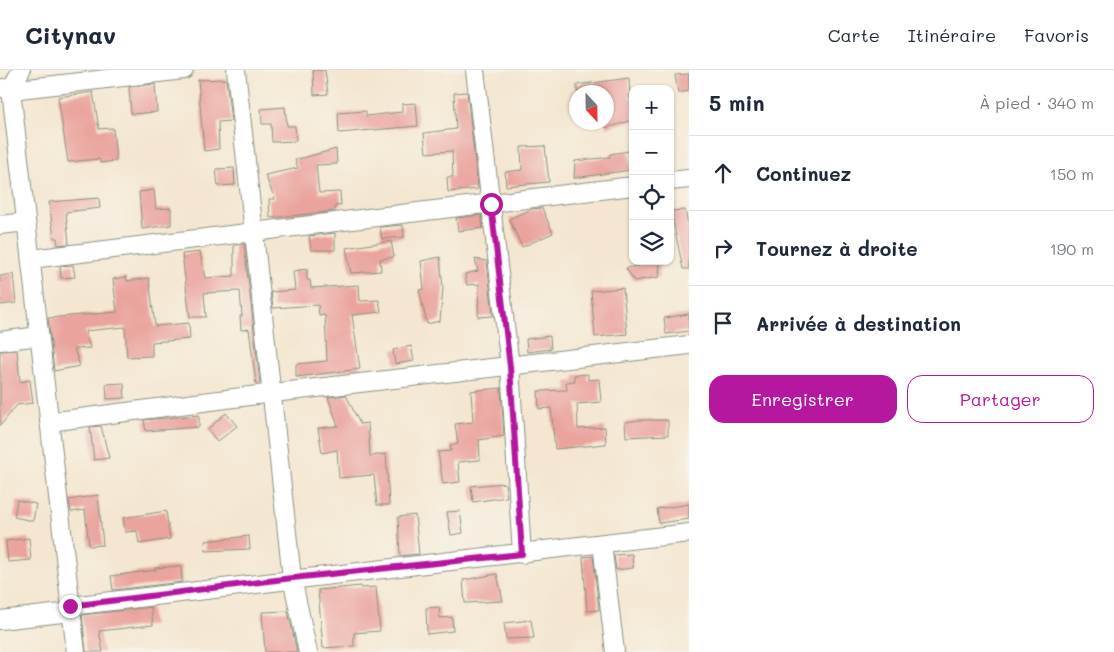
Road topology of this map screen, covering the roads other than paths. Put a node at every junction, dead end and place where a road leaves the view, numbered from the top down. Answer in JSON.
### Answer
{"nodes":[{"id":1,"x":21,"y":70,"type":"edge"},
{"id":2,"x":184,"y":70,"type":"edge"},
{"id":3,"x":236,"y":70,"type":"edge"},
{"id":4,"x":475,"y":70,"type":"edge"},
{"id":5,"x":6,"y":89,"type":"edge"},
{"id":6,"x":689,"y":179,"type":"edge"},
{"id":7,"x":674,"y":181,"type":"edge"},
{"id":8,"x":629,"y":187,"type":"edge"},
{"id":9,"x":491,"y":204,"type":"junction"},
{"id":10,"x":26,"y":222,"type":"junction"},
{"id":11,"x":0,"y":225,"type":"edge"},
{"id":12,"x":255,"y":231,"type":"junction"},
{"id":13,"x":31,"y":259,"type":"junction"},
{"id":14,"x":39,"y":336,"type":"junction"},
{"id":15,"x":0,"y":341,"type":"edge"},
{"id":16,"x":689,"y":345,"type":"edge"},
{"id":17,"x":510,"y":367,"type":"junction"},
{"id":18,"x":273,"y":393,"type":"junction"},
{"id":19,"x":49,"y":422,"type":"junction"},
{"id":20,"x":689,"y":533,"type":"edge"},
{"id":21,"x":602,"y":544,"type":"junction"},
{"id":22,"x":522,"y":554,"type":"junction"},
{"id":23,"x":292,"y":578,"type":"junction"},
{"id":24,"x":71,"y":609,"type":"junction"},
{"id":25,"x":0,"y":620,"type":"edge"},
{"id":26,"x":76,"y":652,"type":"edge"},
{"id":27,"x":308,"y":652,"type":"edge"},
{"id":28,"x":615,"y":652,"type":"edge"}],
"edges":[{"from":1,"to":5,"type":"street"},
{"from":2,"to":5,"type":"street"},
{"from":3,"to":12,"type":"street"},
{"from":4,"to":9,"type":"street"},
{"from":5,"to":10,"type":"street"},
{"from":6,"to":7,"type":"street"},
{"from":8,"to":9,"type":"street"},
{"from":9,"to":12,"type":"street"},
{"from":9,"to":17,"type":"street"},
{"from":10,"to":11,"type":"street"},
{"from":10,"to":13,"type":"street"},
{"from":12,"to":13,"type":"street"},
{"from":12,"to":18,"type":"street"},
{"from":13,"to":14,"type":"street"},
{"from":14,"to":15,"type":"street"},
{"from":14,"to":19,"type":"street"},
{"from":16,"to":17,"type":"street"},
{"from":17,"to":18,"type":"street"},
{"from":17,"to":22,"type":"street"},
{"from":18,"to":19,"type":"street"},
{"from":18,"to":23,"type":"street"},
{"from":19,"to":24,"type":"street"},
{"from":20,"to":21,"type":"street"},
{"from":21,"to":22,"type":"street"},
{"from":21,"to":28,"type":"street"},
{"from":22,"to":23,"type":"street"},
{"from":23,"to":24,"type":"street"},
{"from":23,"to":27,"type":"street"},
{"from":24,"to":25,"type":"street"},
{"from":24,"to":26,"type":"street"}]}
